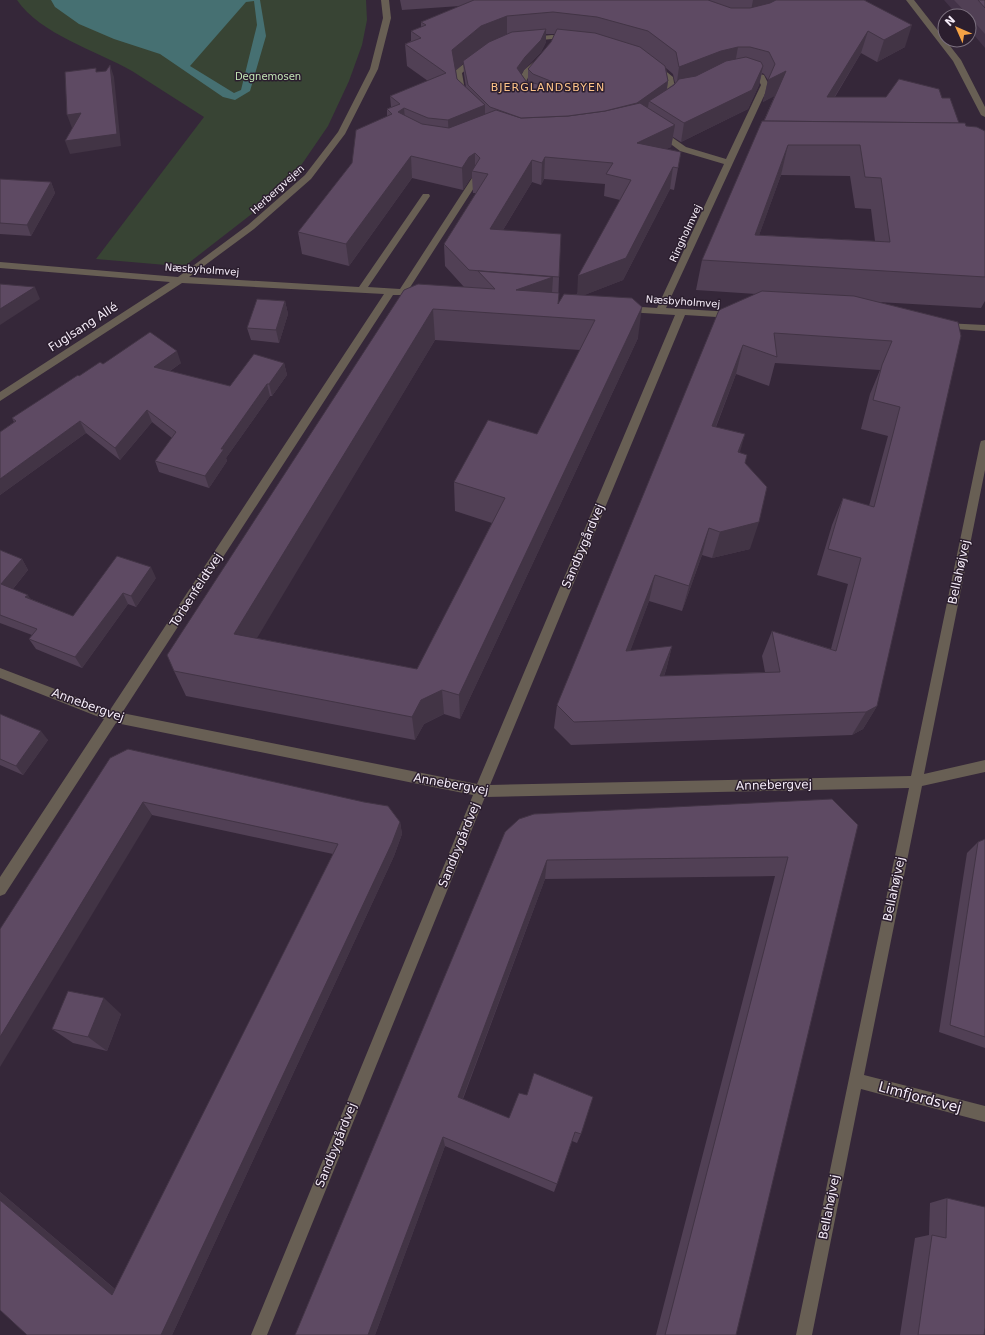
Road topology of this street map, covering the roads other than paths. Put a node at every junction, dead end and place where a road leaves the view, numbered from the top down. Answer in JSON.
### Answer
{"nodes":[{"id":1,"x":385,"y":0,"type":"edge"},
{"id":2,"x":910,"y":0,"type":"edge"},
{"id":3,"x":524,"y":40,"type":"edge"},
{"id":4,"x":581,"y":41,"type":"edge"},
{"id":5,"x":485,"y":51,"type":"edge"},
{"id":6,"x":546,"y":54,"type":"edge"},
{"id":7,"x":647,"y":60,"type":"edge"},
{"id":8,"x":735,"y":73,"type":"edge"},
{"id":9,"x":535,"y":92,"type":"edge"},
{"id":10,"x":683,"y":92,"type":"edge"},
{"id":11,"x":672,"y":94,"type":"junction"},
{"id":12,"x":467,"y":104,"type":"edge"},
{"id":13,"x":661,"y":105,"type":"edge"},
{"id":14,"x":985,"y":115,"type":"edge"},
{"id":15,"x":652,"y":128,"type":"edge"},
{"id":16,"x":730,"y":164,"type":"junction"},
{"id":17,"x":475,"y":180,"type":"edge"},
{"id":18,"x":426,"y":196,"type":"dead end"},
{"id":19,"x":0,"y":265,"type":"edge"},
{"id":20,"x":180,"y":280,"type":"junction"},
{"id":21,"x":362,"y":290,"type":"junction"},
{"id":22,"x":391,"y":291,"type":"junction"},
{"id":23,"x":403,"y":292,"type":"junction"},
{"id":24,"x":426,"y":294,"type":"edge"},
{"id":25,"x":614,"y":308,"type":"edge"},
{"id":26,"x":660,"y":311,"type":"junction"},
{"id":27,"x":681,"y":313,"type":"junction"},
{"id":28,"x":743,"y":316,"type":"edge"},
{"id":29,"x":930,"y":326,"type":"edge"},
{"id":30,"x":985,"y":328,"type":"edge"},
{"id":31,"x":0,"y":397,"type":"edge"},
{"id":32,"x":985,"y":444,"type":"edge"},
{"id":33,"x":0,"y":672,"type":"edge"},
{"id":34,"x":113,"y":717,"type":"junction"},
{"id":35,"x":985,"y":766,"type":"edge"},
{"id":36,"x":916,"y":782,"type":"junction"},
{"id":37,"x":481,"y":791,"type":"junction"},
{"id":38,"x":0,"y":889,"type":"edge"},
{"id":39,"x":854,"y":1080,"type":"junction"},
{"id":40,"x":985,"y":1114,"type":"edge"},
{"id":41,"x":259,"y":1335,"type":"edge"},
{"id":42,"x":804,"y":1335,"type":"edge"}],
"edges":[{"from":1,"to":20,"type":"street","name":"Herbergvejen"},
{"from":2,"to":14,"type":"street"},
{"from":3,"to":4,"type":"street"},
{"from":5,"to":12,"type":"street"},
{"from":6,"to":9,"type":"street"},
{"from":7,"to":11,"type":"street"},
{"from":8,"to":16,"type":"street","name":"Ringholmvej"},
{"from":10,"to":11,"type":"street"},
{"from":11,"to":13,"type":"street"},
{"from":15,"to":16,"type":"street"},
{"from":16,"to":26,"type":"street","name":"Ringholmvej"},
{"from":17,"to":23,"type":"street"},
{"from":18,"to":21,"type":"street"},
{"from":19,"to":20,"type":"street","name":"Næsbyholmvej"},
{"from":20,"to":21,"type":"street","name":"Næsbyholmvej"},
{"from":20,"to":31,"type":"street","name":"Fuglsang Allé"},
{"from":21,"to":22,"type":"street","name":"Næsbyholmvej"},
{"from":22,"to":23,"type":"street","name":"Næsbyholmvej"},
{"from":22,"to":34,"type":"street","name":"Torbenfeldtvej"},
{"from":23,"to":24,"type":"street","name":"Næsbyholmvej"},
{"from":25,"to":26,"type":"street","name":"Næsbyholmvej"},
{"from":26,"to":27,"type":"street","name":"Næsbyholmvej"},
{"from":27,"to":28,"type":"street","name":"Næsbyholmvej"},
{"from":27,"to":37,"type":"street","name":"Sandbygårdvej"},
{"from":29,"to":30,"type":"street"},
{"from":32,"to":36,"type":"street","name":"Bellahøjvej"},
{"from":33,"to":34,"type":"street","name":"Annebergvej"},
{"from":34,"to":37,"type":"street","name":"Annebergvej"},
{"from":34,"to":38,"type":"street","name":"Torbenfeldtvej"},
{"from":35,"to":36,"type":"street","name":"Annebergvej"},
{"from":36,"to":37,"type":"street","name":"Annebergvej"},
{"from":36,"to":39,"type":"street","name":"Bellahøjvej"},
{"from":37,"to":41,"type":"street","name":"Sandbygårdvej"},
{"from":39,"to":40,"type":"street","name":"Limfjordsvej"},
{"from":39,"to":42,"type":"street","name":"Bellahøjvej"}]}
